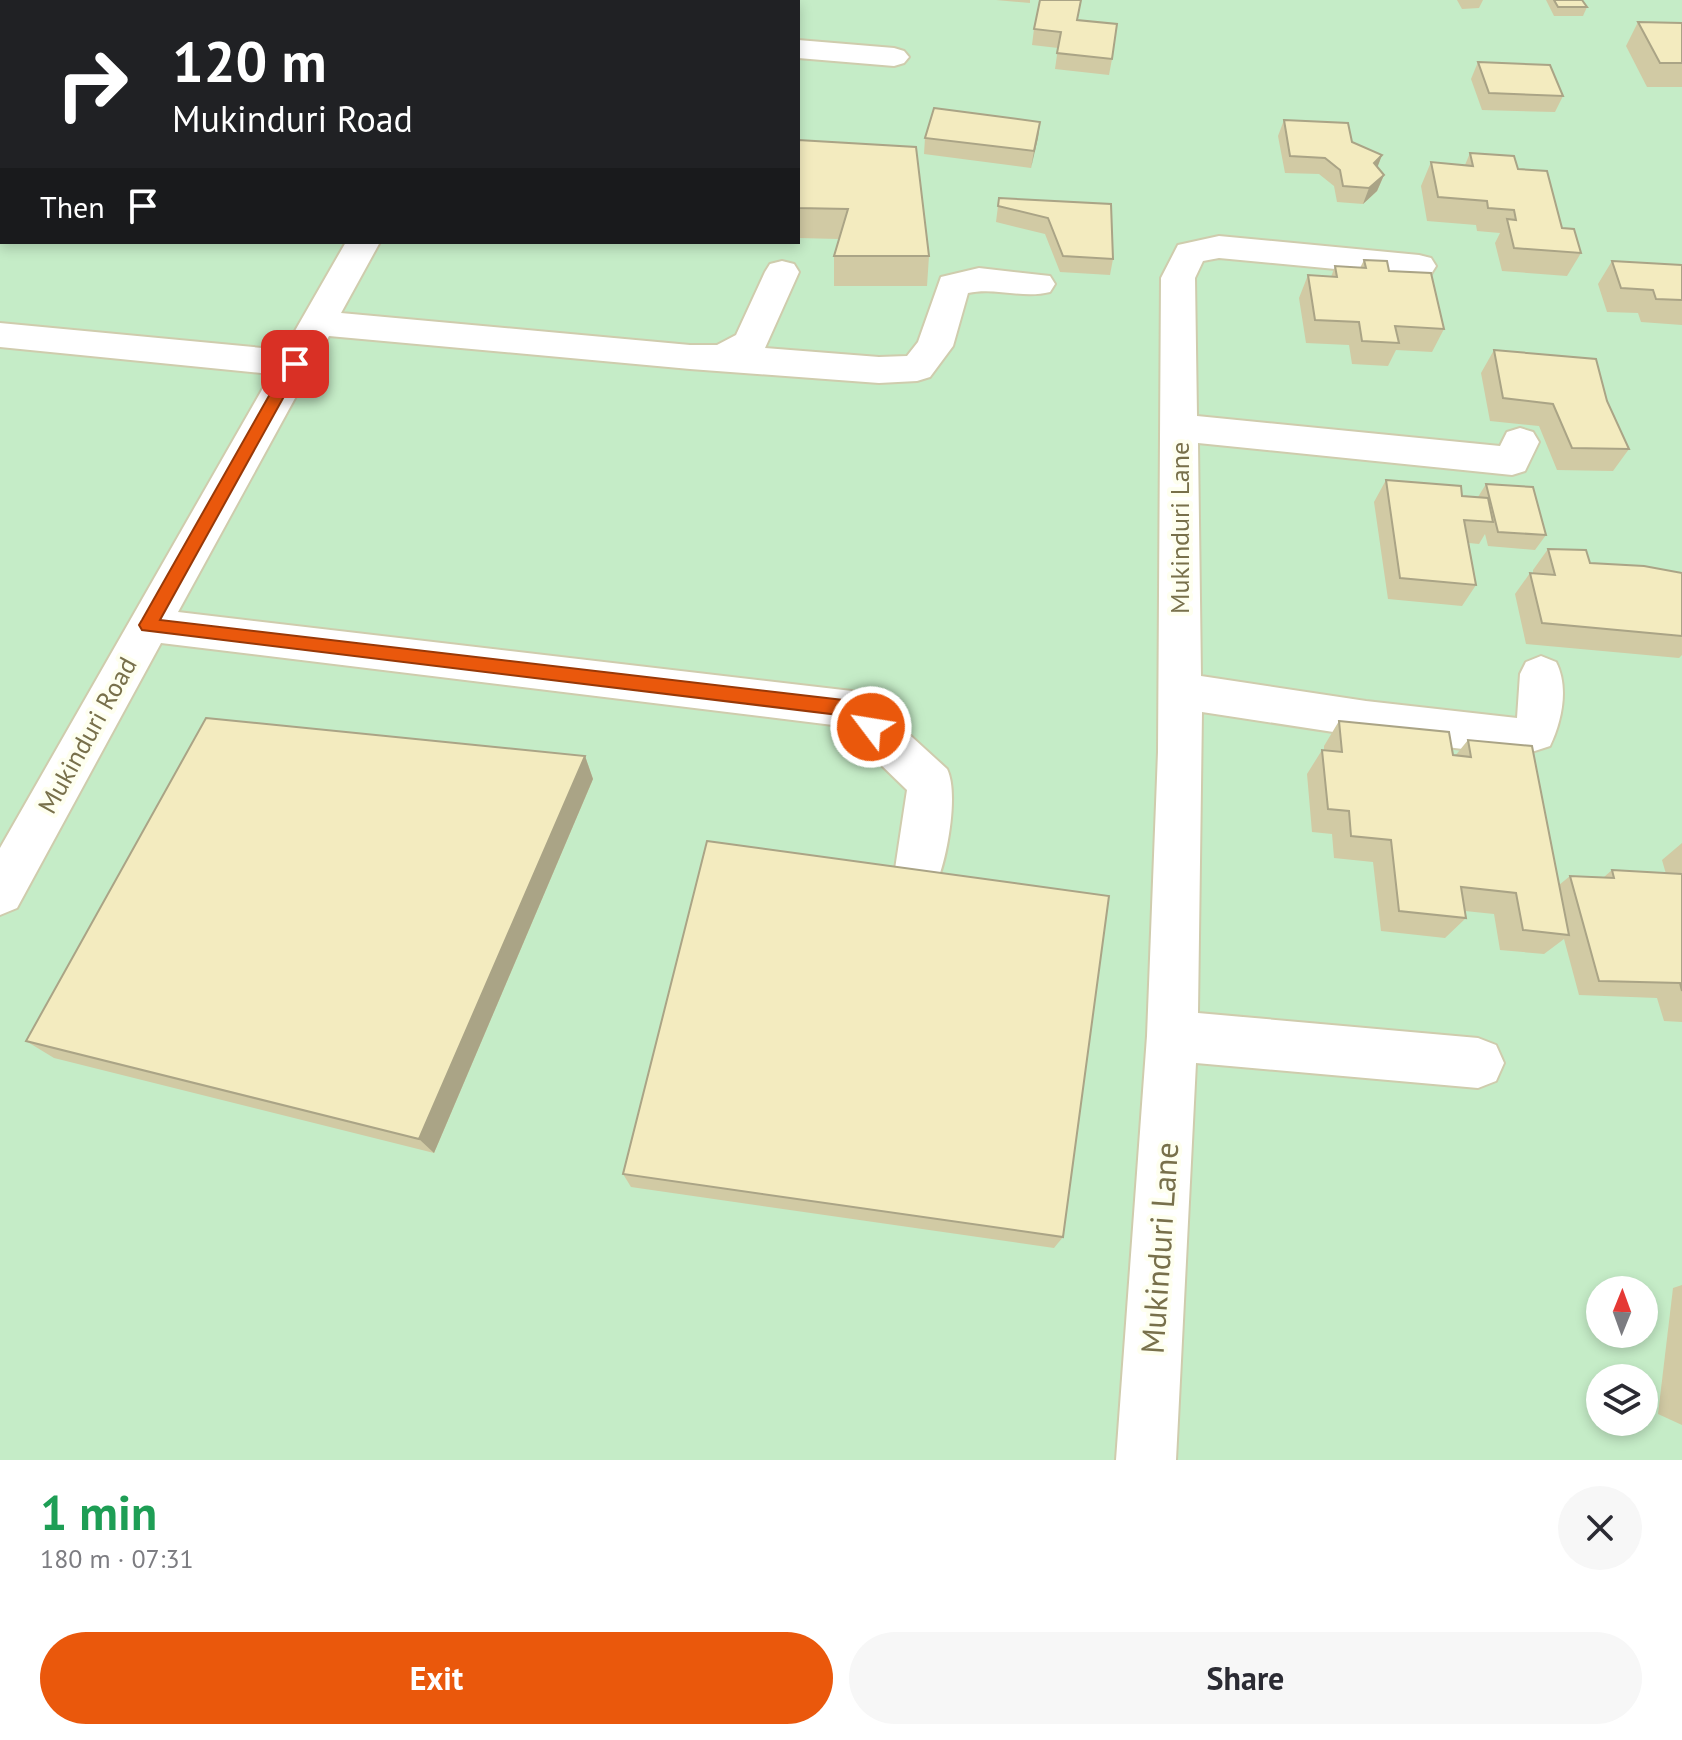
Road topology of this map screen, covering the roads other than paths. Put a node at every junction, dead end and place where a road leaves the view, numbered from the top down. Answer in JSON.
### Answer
{"nodes":[{"id":1,"x":800,"y":49,"type":"edge"},
{"id":2,"x":894,"y":57,"type":"dead end"},
{"id":3,"x":362,"y":244,"type":"edge"},
{"id":4,"x":1419,"y":266,"type":"dead end"},
{"id":5,"x":782,"y":272,"type":"dead end"},
{"id":6,"x":1038,"y":284,"type":"dead end"},
{"id":7,"x":318,"y":323,"type":"junction"},
{"id":8,"x":0,"y":335,"type":"edge"},
{"id":9,"x":723,"y":357,"type":"junction"},
{"id":10,"x":295,"y":364,"type":"junction"},
{"id":11,"x":1178,"y":428,"type":"junction"},
{"id":12,"x":1520,"y":442,"type":"dead end"},
{"id":13,"x":148,"y":625,"type":"junction"},
{"id":14,"x":1541,"y":674,"type":"dead end"},
{"id":15,"x":1179,"y":691,"type":"junction"},
{"id":16,"x":919,"y":869,"type":"edge"},
{"id":17,"x":0,"y":893,"type":"edge"},
{"id":18,"x":1172,"y":1036,"type":"junction"},
{"id":19,"x":1478,"y":1063,"type":"dead end"},
{"id":20,"x":1146,"y":1460,"type":"edge"}],
"edges":[{"from":1,"to":2,"type":"street"},
{"from":3,"to":7,"type":"street","name":"Mukinduri Road"},
{"from":4,"to":11,"type":"street","name":"Mukinduri Lane"},
{"from":5,"to":9,"type":"street"},
{"from":6,"to":9,"type":"street"},
{"from":7,"to":9,"type":"street"},
{"from":7,"to":10,"type":"street","name":"Mukinduri Road"},
{"from":8,"to":10,"type":"street"},
{"from":10,"to":13,"type":"street","name":"Mukinduri Road"},
{"from":11,"to":12,"type":"street"},
{"from":11,"to":15,"type":"street","name":"Mukinduri Lane"},
{"from":13,"to":16,"type":"street"},
{"from":13,"to":17,"type":"street","name":"Mukinduri Road"},
{"from":14,"to":15,"type":"street"},
{"from":15,"to":18,"type":"street","name":"Mukinduri Lane"},
{"from":18,"to":19,"type":"street"},
{"from":18,"to":20,"type":"street","name":"Mukinduri Lane"}]}
